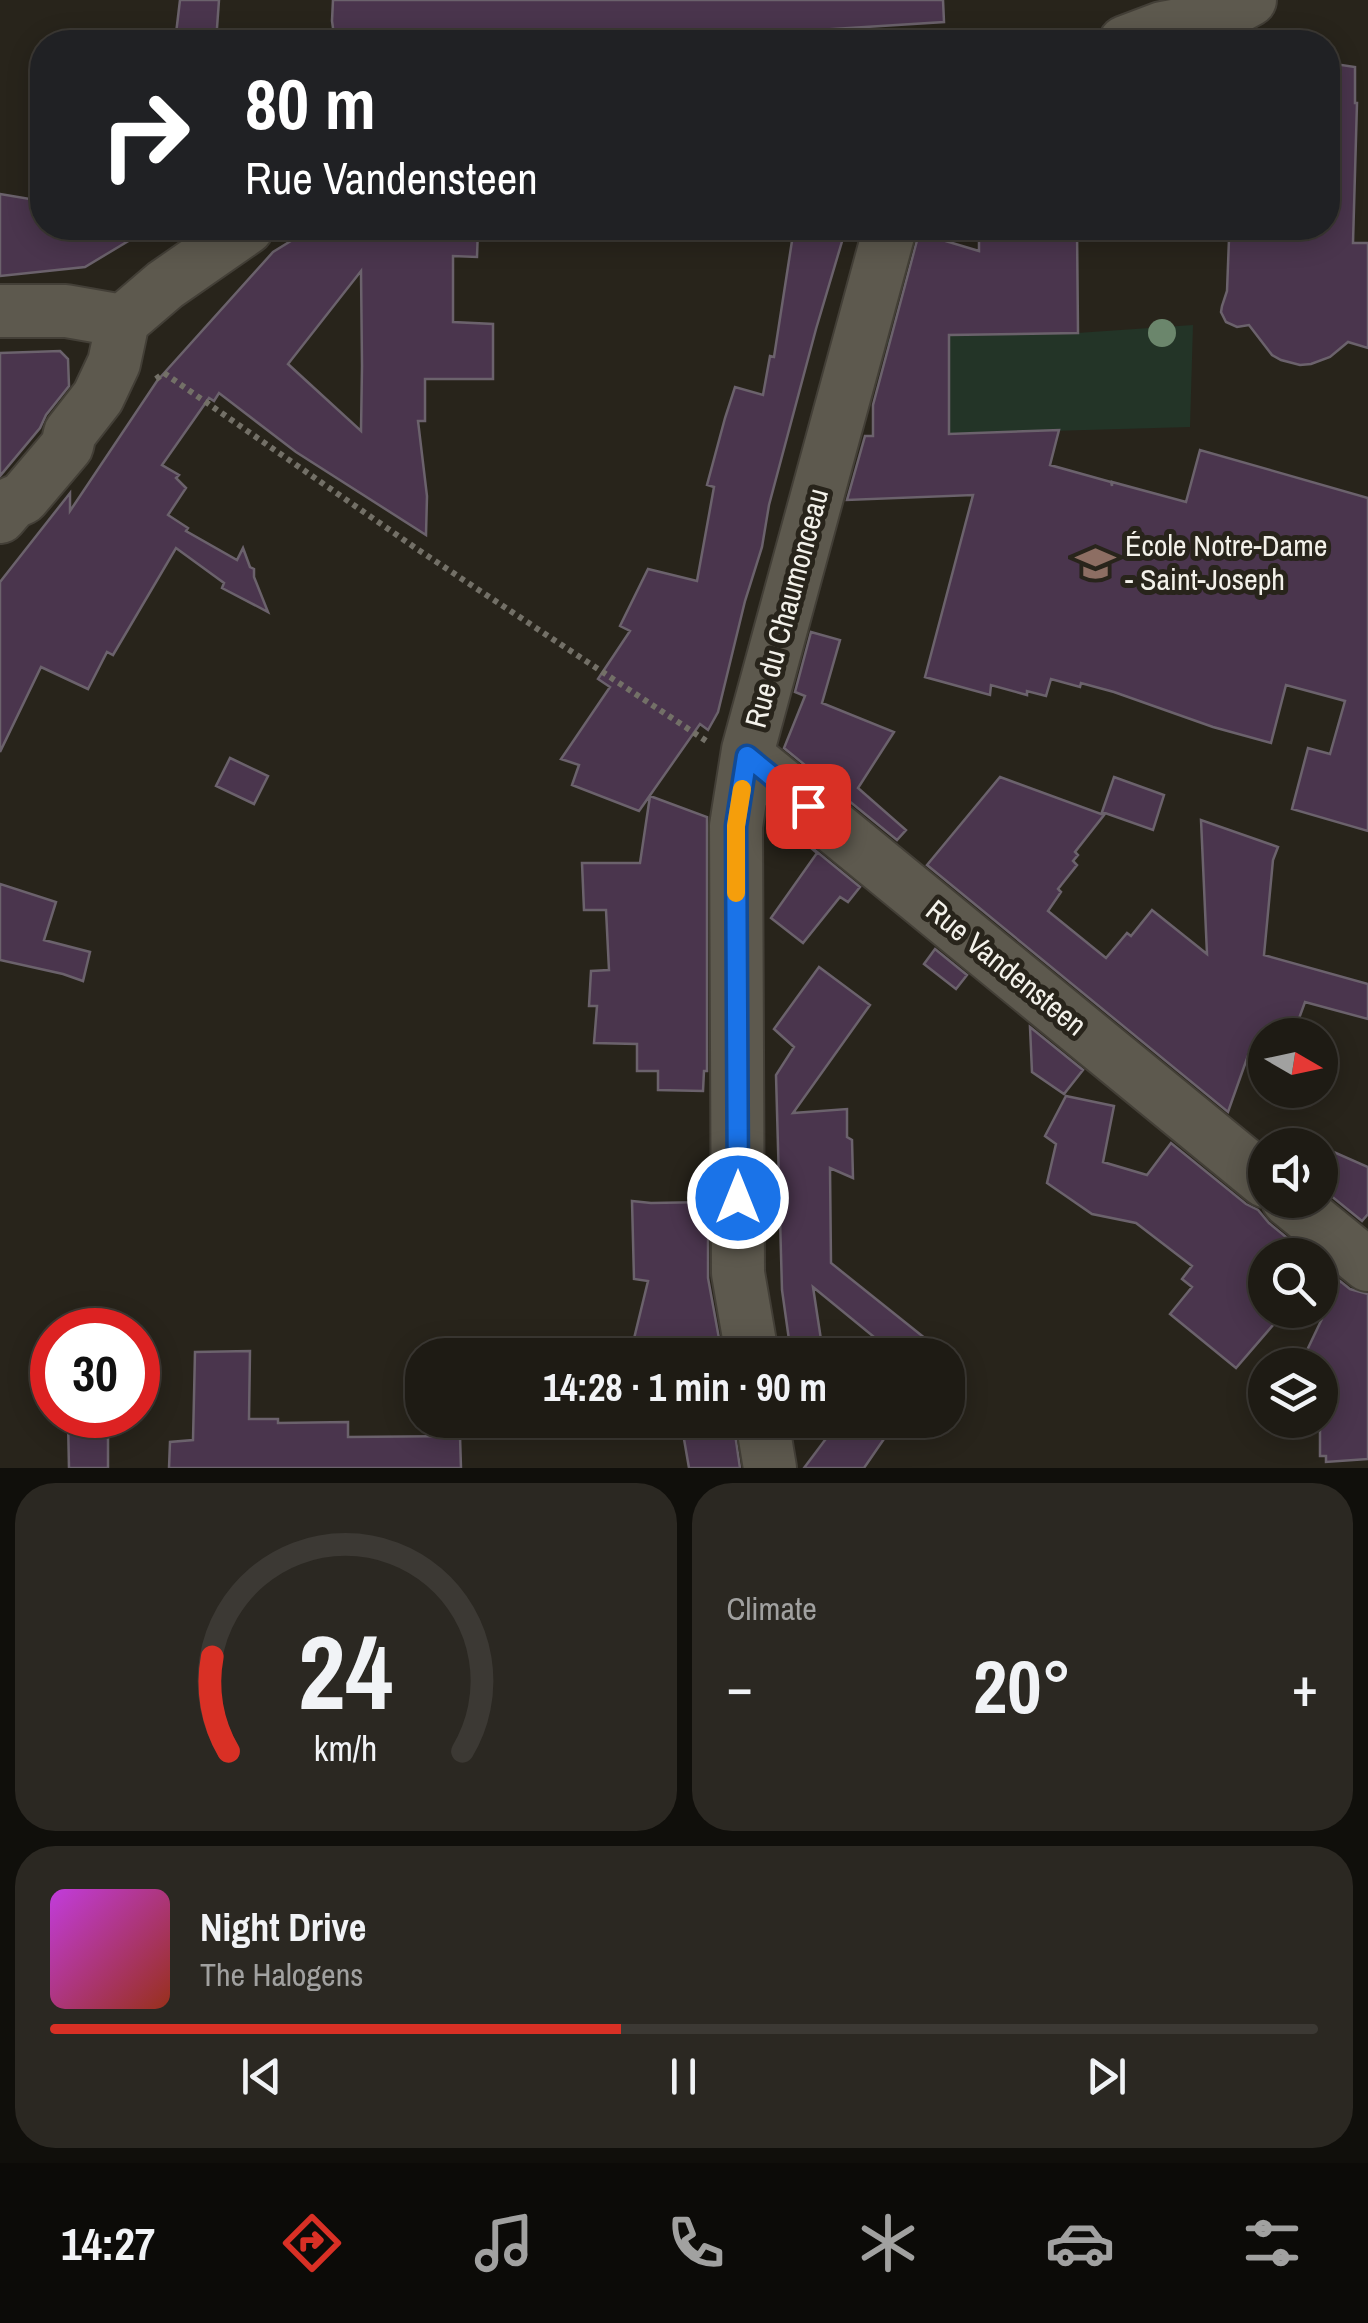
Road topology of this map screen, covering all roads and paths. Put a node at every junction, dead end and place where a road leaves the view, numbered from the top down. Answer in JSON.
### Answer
{"nodes":[{"id":1,"x":1250,"y":0,"type":"edge"},
{"id":2,"x":1149,"y":23,"type":"edge"},
{"id":3,"x":230,"y":240,"type":"edge"},
{"id":4,"x":887,"y":240,"type":"edge"},
{"id":5,"x":0,"y":311,"type":"edge"},
{"id":6,"x":123,"y":321,"type":"junction"},
{"id":7,"x":164,"y":373,"type":"dead end"},
{"id":8,"x":0,"y":517,"type":"edge"},
{"id":9,"x":747,"y":756,"type":"junction"},
{"id":10,"x":1248,"y":1167,"type":"edge"},
{"id":11,"x":1310,"y":1218,"type":"edge"},
{"id":12,"x":1368,"y":1266,"type":"edge"},
{"id":13,"x":749,"y":1338,"type":"edge"},
{"id":14,"x":765,"y":1438,"type":"edge"},
{"id":15,"x":770,"y":1468,"type":"edge"}],
"edges":[{"from":1,"to":2,"type":"street"},
{"from":3,"to":6,"type":"street"},
{"from":4,"to":9,"type":"street","name":"Rue du Chaumonceau"},
{"from":5,"to":6,"type":"street"},
{"from":6,"to":8,"type":"street"},
{"from":7,"to":9,"type":"path"},
{"from":9,"to":10,"type":"street","name":"Rue Vandensteen"},
{"from":9,"to":13,"type":"street","name":"Rue du Chaumonceau"},
{"from":11,"to":12,"type":"street"},
{"from":14,"to":15,"type":"street"}]}
